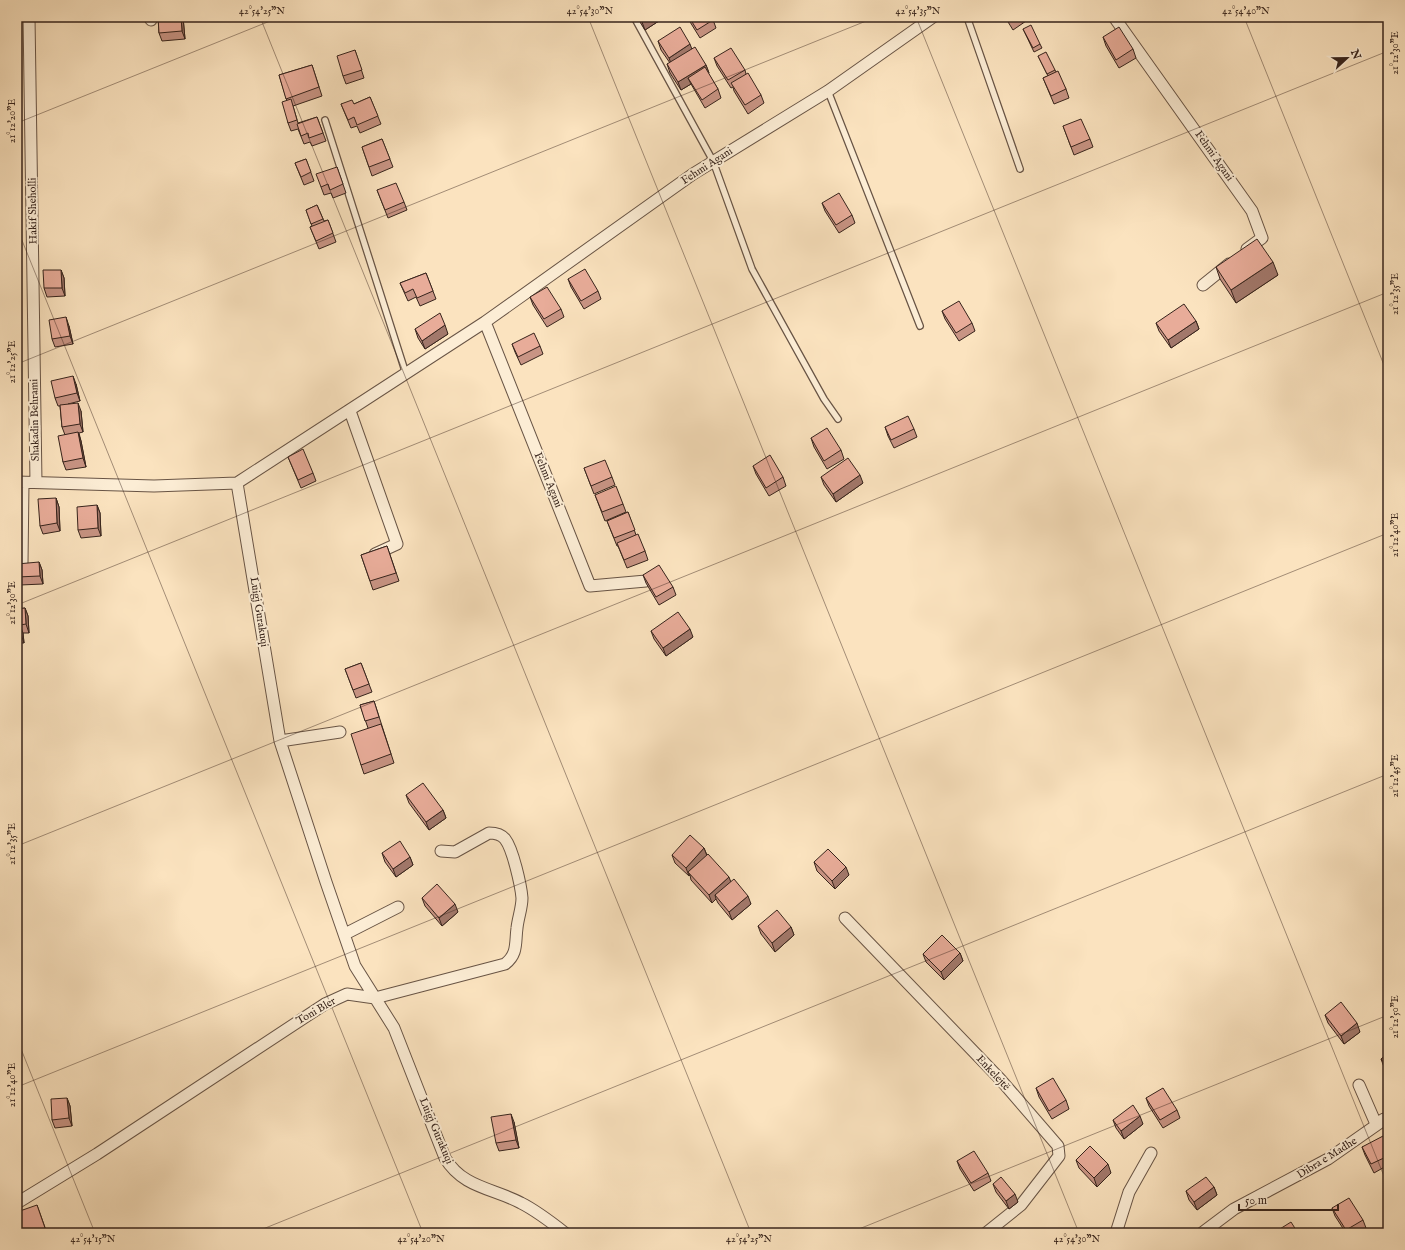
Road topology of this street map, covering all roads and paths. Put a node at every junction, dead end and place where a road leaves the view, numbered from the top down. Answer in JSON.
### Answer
{"nodes":[{"id":1,"x":29,"y":17,"type":"edge"},
{"id":2,"x":634,"y":17,"type":"edge"},
{"id":3,"x":933,"y":17,"type":"edge"},
{"id":4,"x":967,"y":17,"type":"edge"},
{"id":5,"x":1114,"y":17,"type":"edge"},
{"id":6,"x":828,"y":91,"type":"junction"},
{"id":7,"x":325,"y":120,"type":"dead end"},
{"id":8,"x":714,"y":161,"type":"junction"},
{"id":9,"x":1020,"y":169,"type":"dead end"},
{"id":10,"x":33,"y":262,"type":"joint"},
{"id":11,"x":1203,"y":284,"type":"dead end"},
{"id":12,"x":485,"y":322,"type":"junction"},
{"id":13,"x":920,"y":326,"type":"dead end"},
{"id":14,"x":406,"y":374,"type":"junction"},
{"id":15,"x":350,"y":410,"type":"junction"},
{"id":16,"x":838,"y":420,"type":"dead end"},
{"id":17,"x":20,"y":482,"type":"edge"},
{"id":18,"x":36,"y":482,"type":"junction"},
{"id":19,"x":237,"y":483,"type":"junction"},
{"id":20,"x":366,"y":558,"type":"edge"},
{"id":21,"x":22,"y":564,"type":"edge"},
{"id":22,"x":646,"y":581,"type":"edge"},
{"id":23,"x":340,"y":732,"type":"dead end"},
{"id":24,"x":280,"y":741,"type":"junction"},
{"id":25,"x":441,"y":851,"type":"dead end"},
{"id":26,"x":398,"y":907,"type":"dead end"},
{"id":27,"x":845,"y":918,"type":"dead end"},
{"id":28,"x":345,"y":934,"type":"junction"},
{"id":29,"x":361,"y":976,"type":"junction"},
{"id":30,"x":347,"y":994,"type":"junction"},
{"id":31,"x":375,"y":998,"type":"junction"},
{"id":32,"x":1359,"y":1085,"type":"dead end"},
{"id":33,"x":1151,"y":1153,"type":"dead end"},
{"id":34,"x":17,"y":1203,"type":"edge"},
{"id":35,"x":565,"y":1233,"type":"edge"},
{"id":36,"x":986,"y":1233,"type":"edge"},
{"id":37,"x":1116,"y":1233,"type":"edge"},
{"id":38,"x":1202,"y":1233,"type":"edge"}],
"edges":[{"from":1,"to":10,"type":"street","name":"Hakif Sheholli"},
{"from":2,"to":8,"type":"lane"},
{"from":3,"to":6,"type":"street","name":"Fehmi Agani"},
{"from":4,"to":9,"type":"lane"},
{"from":5,"to":11,"type":"street","name":"Fehmi Agani"},
{"from":6,"to":8,"type":"street","name":"Fehmi Agani"},
{"from":6,"to":13,"type":"lane"},
{"from":7,"to":14,"type":"lane"},
{"from":8,"to":12,"type":"street","name":"Fehmi Agani"},
{"from":8,"to":16,"type":"lane"},
{"from":10,"to":18,"type":"street","name":"Shakadin Behrami"},
{"from":12,"to":14,"type":"street","name":"Fehmi Agani"},
{"from":12,"to":22,"type":"street","name":"Fehmi Agani"},
{"from":14,"to":15,"type":"street","name":"Fehmi Agani"},
{"from":15,"to":19,"type":"street","name":"Fehmi Agani"},
{"from":15,"to":20,"type":"street"},
{"from":17,"to":18,"type":"street"},
{"from":17,"to":21,"type":"street"},
{"from":18,"to":19,"type":"street"},
{"from":19,"to":24,"type":"street","name":"Luigj Gurakuqi"},
{"from":23,"to":24,"type":"street"},
{"from":24,"to":28,"type":"street","name":"Luigj Gurakuqi"},
{"from":25,"to":31,"type":"street","name":"Toni Bler"},
{"from":26,"to":28,"type":"street"},
{"from":27,"to":36,"type":"street","name":"Enkelejtë"},
{"from":28,"to":29,"type":"street","name":"Luigj Gurakuqi"},
{"from":29,"to":30,"type":"street"},
{"from":29,"to":31,"type":"street","name":"Luigj Gurakuqi"},
{"from":30,"to":31,"type":"street","name":"Toni Bler"},
{"from":30,"to":34,"type":"street","name":"Toni Bler"},
{"from":31,"to":35,"type":"street","name":"Luigj Gurakuqi"},
{"from":32,"to":38,"type":"street","name":"Dibra e Madhe"},
{"from":33,"to":37,"type":"street"}]}
